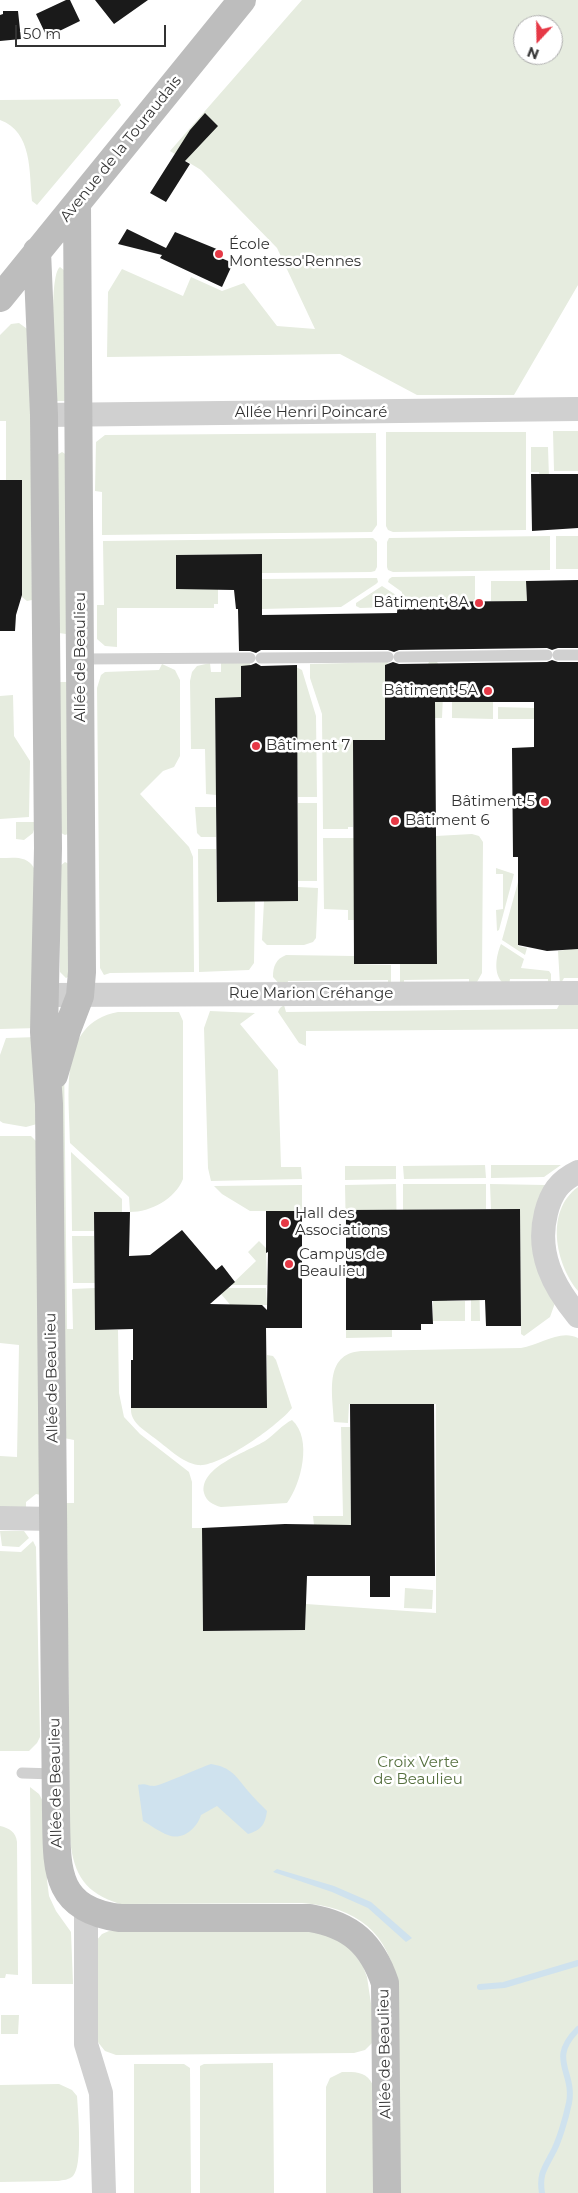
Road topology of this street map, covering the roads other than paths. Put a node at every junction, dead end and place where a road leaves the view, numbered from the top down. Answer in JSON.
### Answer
{"nodes":[{"id":1,"x":242,"y":0,"type":"edge"},
{"id":2,"x":77,"y":205,"type":"junction"},
{"id":3,"x":38,"y":251,"type":"junction"},
{"id":4,"x":2,"y":293,"type":"edge"},
{"id":5,"x":578,"y":409,"type":"edge"},
{"id":6,"x":44,"y":415,"type":"junction"},
{"id":7,"x":80,"y":415,"type":"junction"},
{"id":8,"x":578,"y":655,"type":"edge"},
{"id":9,"x":46,"y":658,"type":"junction"},
{"id":10,"x":81,"y":659,"type":"junction"},
{"id":11,"x":578,"y":993,"type":"edge"},
{"id":12,"x":45,"y":995,"type":"junction"},
{"id":13,"x":80,"y":996,"type":"junction"},
{"id":14,"x":50,"y":1104,"type":"junction"},
{"id":15,"x":578,"y":1172,"type":"edge"},
{"id":16,"x":578,"y":1316,"type":"edge"},
{"id":17,"x":0,"y":1518,"type":"edge"},
{"id":18,"x":54,"y":1519,"type":"junction"},
{"id":19,"x":22,"y":1773,"type":"dead end"},
{"id":20,"x":55,"y":1774,"type":"junction"},
{"id":21,"x":86,"y":1910,"type":"junction"},
{"id":22,"x":104,"y":2193,"type":"edge"},
{"id":23,"x":387,"y":2193,"type":"edge"}],
"edges":[{"from":1,"to":2,"type":"street","name":"Avenue de la Touraudais"},
{"from":2,"to":3,"type":"street","name":"Avenue de la Touraudais"},
{"from":2,"to":7,"type":"street","name":"Allée de Beaulieu"},
{"from":3,"to":4,"type":"street","name":"Avenue de la Touraudais"},
{"from":3,"to":6,"type":"street","name":"Allée de Beaulieu"},
{"from":5,"to":7,"type":"street","name":"Allée Henri Poincaré"},
{"from":6,"to":7,"type":"street","name":"Allée Henri Poincaré"},
{"from":6,"to":9,"type":"street","name":"Allée de Beaulieu"},
{"from":7,"to":10,"type":"street","name":"Allée de Beaulieu"},
{"from":8,"to":10,"type":"lane"},
{"from":9,"to":10,"type":"street"},
{"from":9,"to":12,"type":"street","name":"Allée de Beaulieu"},
{"from":10,"to":13,"type":"street","name":"Allée de Beaulieu"},
{"from":11,"to":13,"type":"street","name":"Rue Marion Créhange"},
{"from":12,"to":13,"type":"street","name":"Rue Marion Créhange"},
{"from":12,"to":14,"type":"street","name":"Allée de Beaulieu"},
{"from":13,"to":14,"type":"street","name":"Allée de Beaulieu"},
{"from":14,"to":18,"type":"street","name":"Allée de Beaulieu"},
{"from":15,"to":16,"type":"street"},
{"from":17,"to":18,"type":"street"},
{"from":18,"to":20,"type":"street","name":"Allée de Beaulieu"},
{"from":19,"to":20,"type":"lane"},
{"from":20,"to":21,"type":"street","name":"Allée de Beaulieu"},
{"from":21,"to":22,"type":"street"},
{"from":21,"to":23,"type":"street","name":"Allée de Beaulieu"}]}
